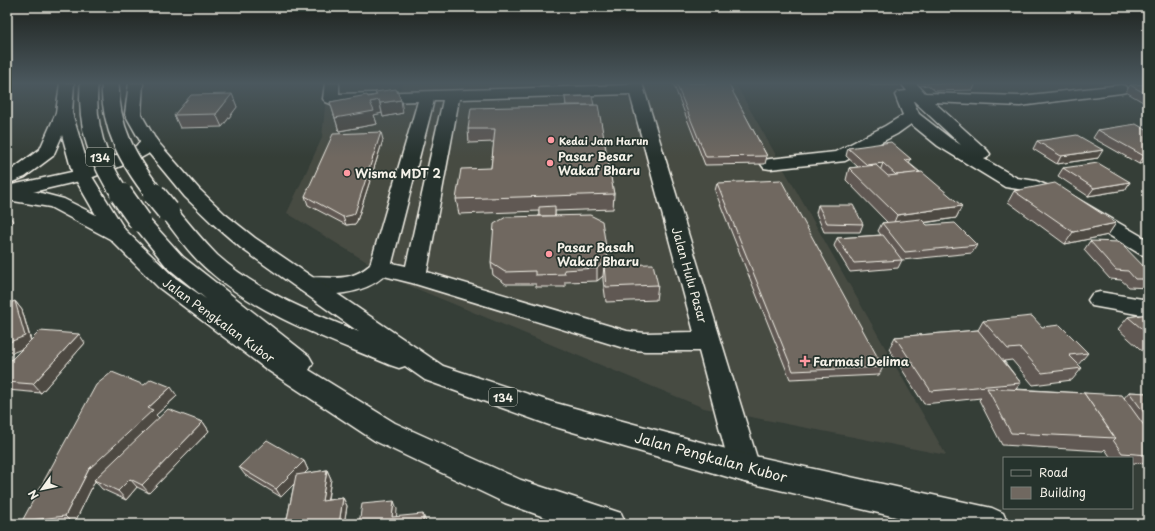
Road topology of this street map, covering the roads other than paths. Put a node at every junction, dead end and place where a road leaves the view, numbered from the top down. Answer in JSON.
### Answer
{"nodes":[{"id":1,"x":65,"y":108,"type":"edge"},
{"id":2,"x":88,"y":108,"type":"edge"},
{"id":3,"x":112,"y":108,"type":"edge"},
{"id":4,"x":134,"y":108,"type":"edge"},
{"id":5,"x":424,"y":108,"type":"edge"},
{"id":6,"x":449,"y":108,"type":"edge"},
{"id":7,"x":642,"y":108,"type":"edge"},
{"id":8,"x":908,"y":108,"type":"edge"},
{"id":9,"x":933,"y":108,"type":"edge"},
{"id":10,"x":64,"y":113,"type":"junction"},
{"id":11,"x":912,"y":116,"type":"junction"},
{"id":12,"x":148,"y":142,"type":"junction"},
{"id":13,"x":770,"y":164,"type":"dead end"},
{"id":14,"x":82,"y":175,"type":"junction"},
{"id":15,"x":7,"y":178,"type":"edge"},
{"id":16,"x":1029,"y":184,"type":"junction"},
{"id":17,"x":7,"y":193,"type":"edge"},
{"id":18,"x":117,"y":234,"type":"junction"},
{"id":19,"x":1148,"y":249,"type":"edge"},
{"id":20,"x":380,"y":268,"type":"junction"},
{"id":21,"x":415,"y":276,"type":"junction"},
{"id":22,"x":308,"y":285,"type":"junction"},
{"id":23,"x":1100,"y":300,"type":"dead end"},
{"id":24,"x":1148,"y":308,"type":"edge"},
{"id":25,"x":709,"y":341,"type":"junction"},
{"id":26,"x":434,"y":373,"type":"junction"},
{"id":27,"x":385,"y":432,"type":"junction"},
{"id":28,"x":745,"y":468,"type":"junction"},
{"id":29,"x":585,"y":519,"type":"edge"},
{"id":30,"x":610,"y":524,"type":"edge"},
{"id":31,"x":992,"y":524,"type":"edge"}],
"edges":[{"from":1,"to":10,"type":"main road","name":"Jalan Pengkalan Kubor","number":"134"},
{"from":2,"to":27,"type":"main road","name":"Jalan Pengkalan Kubor","number":"134","bridge":true},
{"from":3,"to":26,"type":"main road","name":"Jalan Pengkalan Kubor","number":"134","bridge":true},
{"from":4,"to":12,"type":"main road","name":"Jalan Pengkalan Kubor","number":"134"},
{"from":5,"to":20,"type":"main road"},
{"from":6,"to":21,"type":"main road"},
{"from":7,"to":25,"type":"main road","name":"Jalan Hulu Pasar"},
{"from":8,"to":11,"type":"main road"},
{"from":9,"to":16,"type":"main road"},
{"from":10,"to":14,"type":"main road","name":"Jalan Pengkalan Kubor","number":"134"},
{"from":10,"to":15,"type":"main road"},
{"from":11,"to":13,"type":"main road"},
{"from":11,"to":16,"type":"main road"},
{"from":12,"to":14,"type":"main road"},
{"from":12,"to":22,"type":"main road","name":"Jalan Pengkalan Kubor","number":"134"},
{"from":14,"to":17,"type":"main road"},
{"from":14,"to":18,"type":"main road","name":"Jalan Pengkalan Kubor","number":"134"},
{"from":16,"to":19,"type":"main road"},
{"from":17,"to":18,"type":"main road"},
{"from":18,"to":27,"type":"main road","name":"Jalan Pengkalan Kubor","number":"134"},
{"from":20,"to":21,"type":"main road"},
{"from":20,"to":22,"type":"main road"},
{"from":21,"to":25,"type":"main road"},
{"from":22,"to":26,"type":"main road","name":"Jalan Pengkalan Kubor","number":"134"},
{"from":23,"to":24,"type":"main road"},
{"from":25,"to":28,"type":"main road","name":"Jalan Hulu Pasar"},
{"from":26,"to":28,"type":"main road","name":"Jalan Pengkalan Kubor","number":"134"},
{"from":27,"to":29,"type":"main road","name":"Jalan Pengkalan Kubor","number":"134"},
{"from":28,"to":31,"type":"main road","name":"Jalan Pengkalan Kubor","number":"134"},
{"from":29,"to":30,"type":"main road","name":"Jalan Pengkalan Kubor","number":"134"}]}
